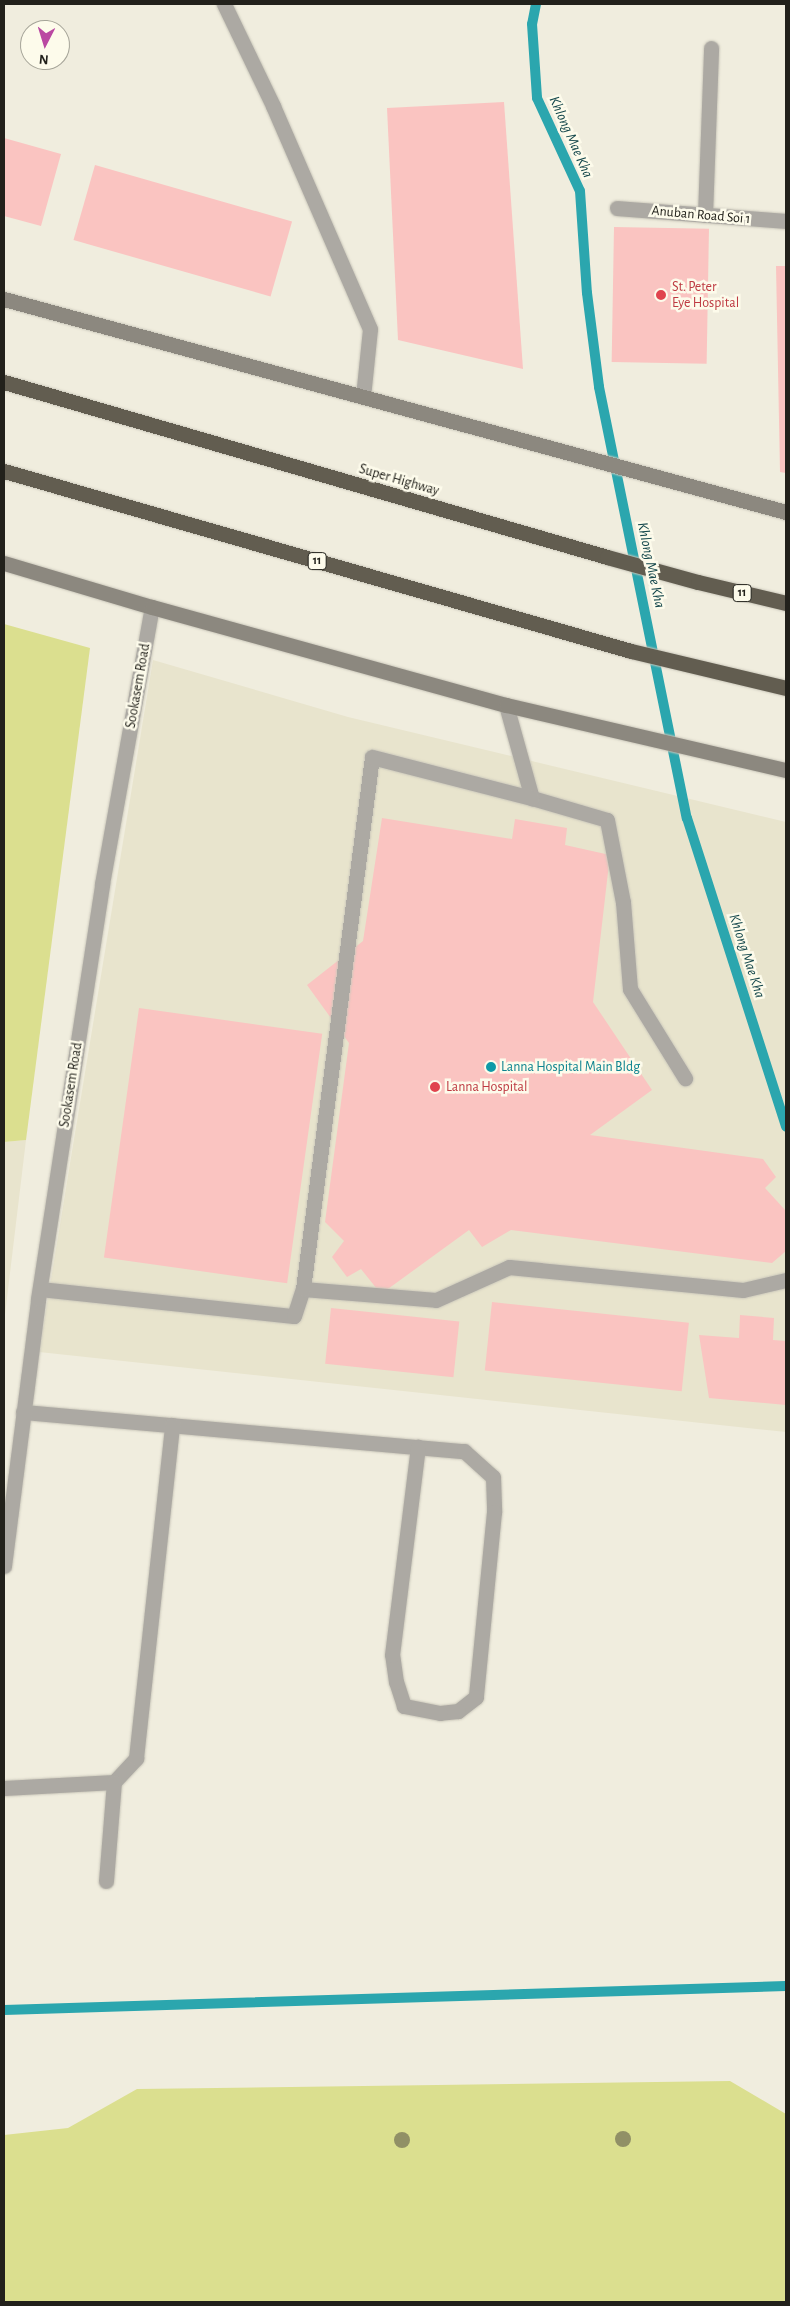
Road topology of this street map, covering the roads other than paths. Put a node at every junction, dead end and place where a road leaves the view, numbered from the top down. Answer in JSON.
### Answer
{"nodes":[{"id":1,"x":224,"y":4,"type":"edge"},
{"id":2,"x":710,"y":48,"type":"dead end"},
{"id":3,"x":617,"y":208,"type":"dead end"},
{"id":4,"x":705,"y":215,"type":"junction"},
{"id":5,"x":786,"y":222,"type":"edge"},
{"id":6,"x":4,"y":298,"type":"edge"},
{"id":7,"x":4,"y":382,"type":"edge"},
{"id":8,"x":363,"y":397,"type":"junction"},
{"id":9,"x":4,"y":471,"type":"edge"},
{"id":10,"x":786,"y":512,"type":"edge"},
{"id":11,"x":4,"y":563,"type":"edge"},
{"id":12,"x":786,"y":603,"type":"edge"},
{"id":13,"x":152,"y":607,"type":"junction"},
{"id":14,"x":786,"y":688,"type":"edge"},
{"id":15,"x":506,"y":705,"type":"junction"},
{"id":16,"x":786,"y":770,"type":"edge"},
{"id":17,"x":532,"y":798,"type":"junction"},
{"id":18,"x":685,"y":1078,"type":"dead end"},
{"id":19,"x":786,"y":1280,"type":"edge"},
{"id":20,"x":40,"y":1289,"type":"junction"},
{"id":21,"x":304,"y":1289,"type":"junction"},
{"id":22,"x":23,"y":1412,"type":"junction"},
{"id":23,"x":172,"y":1425,"type":"junction"},
{"id":24,"x":418,"y":1447,"type":"junction"},
{"id":25,"x":4,"y":1566,"type":"edge"},
{"id":26,"x":114,"y":1782,"type":"junction"},
{"id":27,"x":4,"y":1788,"type":"edge"},
{"id":28,"x":106,"y":1882,"type":"dead end"}],
"edges":[{"from":1,"to":8,"type":"street"},
{"from":2,"to":4,"type":"street"},
{"from":3,"to":4,"type":"street","name":"Anuban Road Soi 1"},
{"from":4,"to":5,"type":"street","name":"Anuban Road Soi 1"},
{"from":6,"to":8,"type":"main road"},
{"from":7,"to":12,"type":"highway","name":"Super Highway","number":"11"},
{"from":8,"to":10,"type":"main road"},
{"from":9,"to":14,"type":"highway","number":"11"},
{"from":11,"to":13,"type":"main road"},
{"from":13,"to":15,"type":"main road"},
{"from":13,"to":20,"type":"street","name":"Sookasem Road"},
{"from":15,"to":16,"type":"main road"},
{"from":15,"to":17,"type":"street"},
{"from":17,"to":18,"type":"street"},
{"from":17,"to":21,"type":"street"},
{"from":19,"to":21,"type":"street"},
{"from":20,"to":21,"type":"street"},
{"from":20,"to":22,"type":"street","name":"Sookasem Road"},
{"from":22,"to":23,"type":"street"},
{"from":22,"to":25,"type":"street","name":"Sookasem Road"},
{"from":23,"to":24,"type":"street"},
{"from":23,"to":26,"type":"street"},
{"from":24,"to":24,"type":"street"},
{"from":26,"to":27,"type":"street"},
{"from":26,"to":28,"type":"street"}]}
